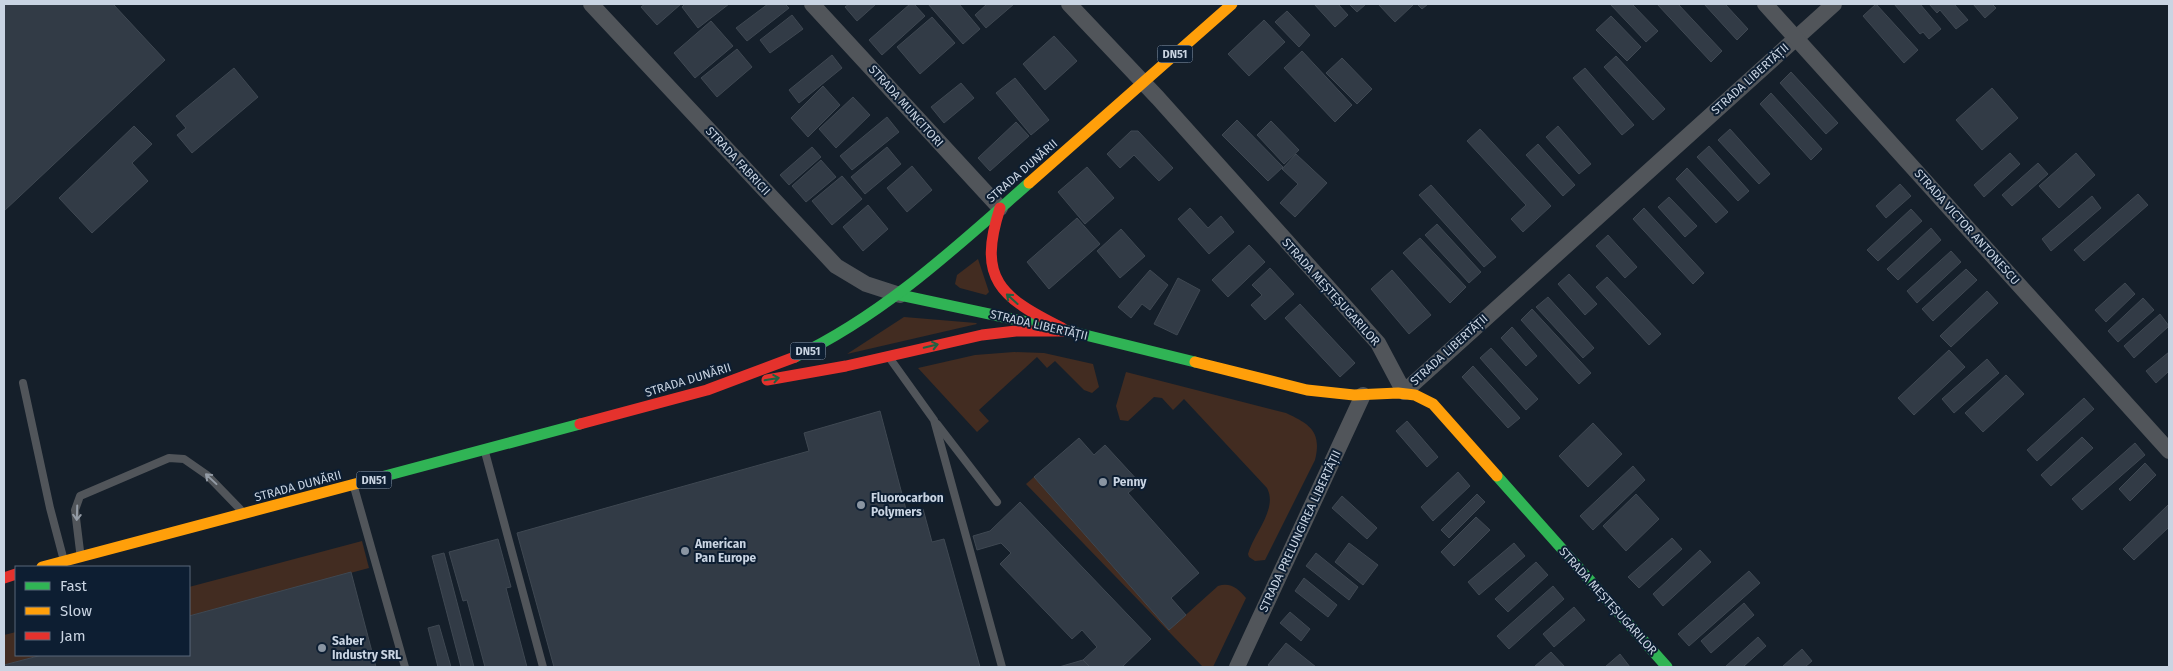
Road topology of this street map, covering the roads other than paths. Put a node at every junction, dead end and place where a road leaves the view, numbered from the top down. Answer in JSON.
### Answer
{"nodes":[{"id":1,"x":591,"y":4,"type":"edge"},
{"id":2,"x":812,"y":4,"type":"edge"},
{"id":3,"x":1069,"y":4,"type":"edge"},
{"id":4,"x":1232,"y":4,"type":"edge"},
{"id":5,"x":1765,"y":4,"type":"edge"},
{"id":6,"x":1834,"y":4,"type":"edge"},
{"id":7,"x":1796,"y":37,"type":"junction"},
{"id":8,"x":1143,"y":82,"type":"junction"},
{"id":9,"x":1000,"y":208,"type":"junction"},
{"id":10,"x":900,"y":295,"type":"junction"},
{"id":11,"x":1070,"y":331,"type":"junction"},
{"id":12,"x":888,"y":356,"type":"junction"},
{"id":13,"x":24,"y":383,"type":"dead end"},
{"id":14,"x":707,"y":390,"type":"junction"},
{"id":15,"x":1404,"y":392,"type":"junction"},
{"id":16,"x":1363,"y":395,"type":"junction"},
{"id":17,"x":934,"y":420,"type":"junction"},
{"id":18,"x":484,"y":450,"type":"junction"},
{"id":19,"x":2169,"y":451,"type":"edge"},
{"id":20,"x":354,"y":485,"type":"junction"},
{"id":21,"x":997,"y":502,"type":"dead end"},
{"id":22,"x":245,"y":514,"type":"junction"},
{"id":23,"x":81,"y":556,"type":"junction"},
{"id":24,"x":64,"y":561,"type":"junction"},
{"id":25,"x":46,"y":566,"type":"edge"},
{"id":26,"x":1661,"y":665,"type":"edge"},
{"id":27,"x":405,"y":667,"type":"edge"},
{"id":28,"x":543,"y":667,"type":"edge"},
{"id":29,"x":1002,"y":667,"type":"edge"},
{"id":30,"x":1237,"y":667,"type":"edge"}],
"edges":[{"from":1,"to":10,"type":"street","name":"STRADA FABRICII"},
{"from":2,"to":9,"type":"street","name":"STRADA MUNCITORI"},
{"from":3,"to":8,"type":"street","name":"STRADA MEȘTEȘUGARILOR"},
{"from":4,"to":8,"type":"main road","name":"STRADA DUNĂRII","number":"DN51"},
{"from":5,"to":7,"type":"street","name":"STRADA VICTOR ANTONESCU"},
{"from":6,"to":7,"type":"street","name":"STRADA LIBERTĂȚII"},
{"from":7,"to":15,"type":"street","name":"STRADA LIBERTĂȚII"},
{"from":7,"to":19,"type":"street","name":"STRADA VICTOR ANTONESCU"},
{"from":8,"to":9,"type":"main road","name":"STRADA DUNĂRII","number":"DN51"},
{"from":8,"to":15,"type":"street","name":"STRADA MEȘTEȘUGARILOR"},
{"from":9,"to":10,"type":"main road","name":"STRADA DUNĂRII","number":"DN51"},
{"from":11,"to":9,"type":"main road","one_way":true},
{"from":10,"to":11,"type":"main road","name":"STRADA LIBERTĂȚII"},
{"from":10,"to":14,"type":"main road","name":"STRADA DUNĂRII","number":"DN51"},
{"from":12,"to":11,"type":"main road","one_way":true},
{"from":11,"to":16,"type":"main road","name":"STRADA LIBERTĂȚII"},
{"from":14,"to":12,"type":"main road","one_way":true},
{"from":12,"to":17,"type":"lane"},
{"from":13,"to":24,"type":"lane"},
{"from":14,"to":18,"type":"main road","name":"STRADA DUNĂRII","number":"DN51"},
{"from":15,"to":16,"type":"main road","name":"STRADA LIBERTĂȚII"},
{"from":15,"to":26,"type":"main road","name":"STRADA MEȘTEȘUGARILOR"},
{"from":16,"to":30,"type":"street","name":"STRADA PRELUNGIREA LIBERTĂȚII"},
{"from":17,"to":21,"type":"lane"},
{"from":17,"to":29,"type":"lane"},
{"from":18,"to":20,"type":"main road","name":"STRADA DUNĂRII","number":"DN51"},
{"from":18,"to":28,"type":"lane"},
{"from":20,"to":22,"type":"main road","name":"STRADA DUNĂRII","number":"DN51"},
{"from":20,"to":27,"type":"lane"},
{"from":22,"to":23,"type":"main road","name":"STRADA DUNĂRII","number":"DN51"},
{"from":22,"to":23,"type":"lane","one_way":true},
{"from":23,"to":24,"type":"main road","name":"STRADA DUNĂRII","number":"DN51"},
{"from":24,"to":25,"type":"main road","name":"STRADA DUNĂRII","number":"DN51"}]}
